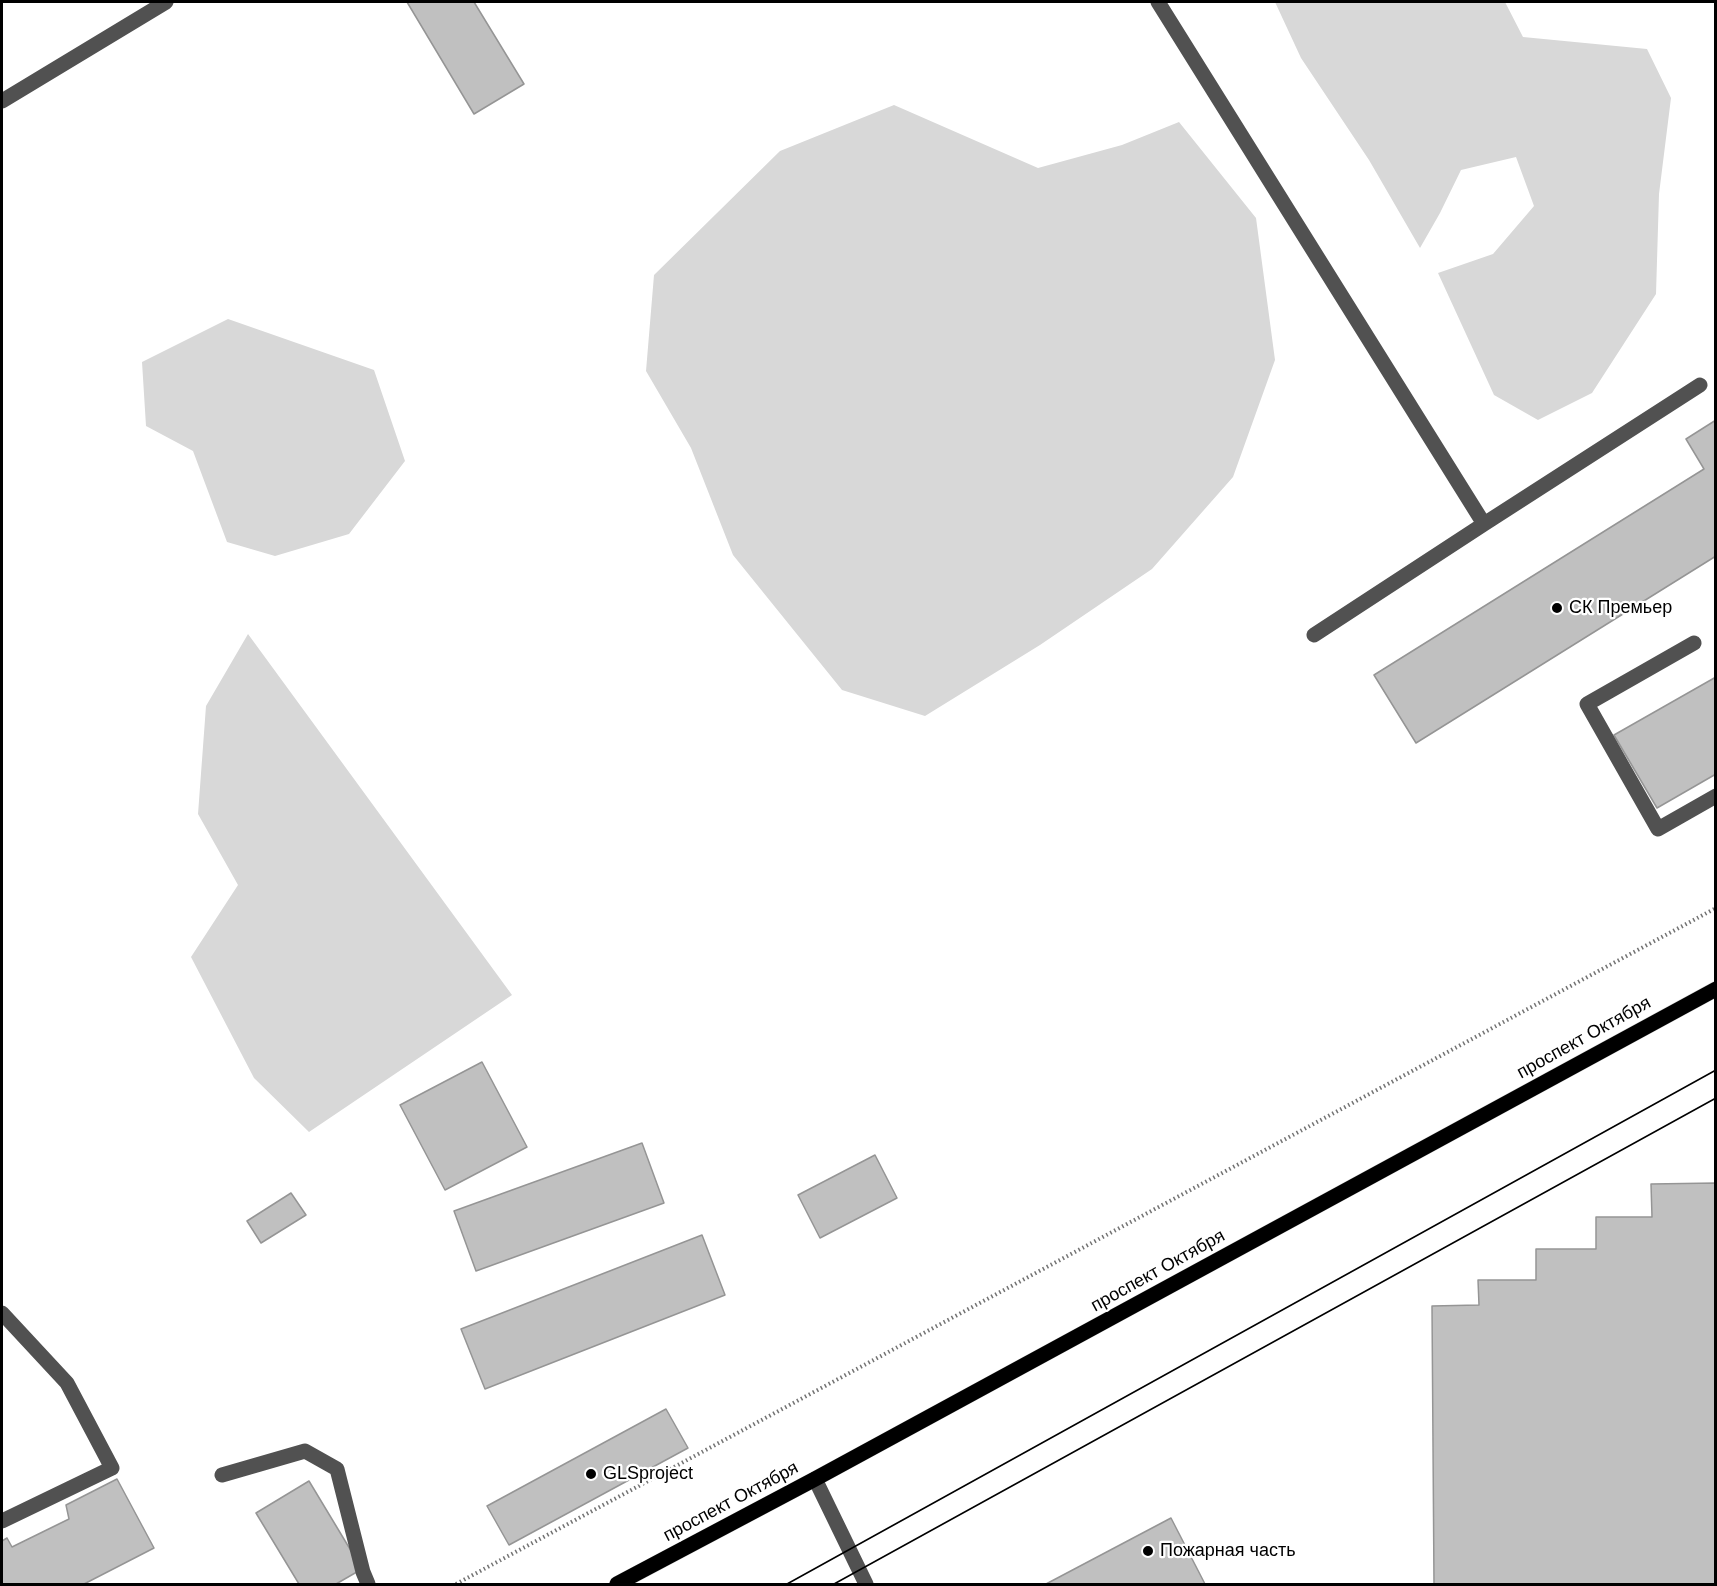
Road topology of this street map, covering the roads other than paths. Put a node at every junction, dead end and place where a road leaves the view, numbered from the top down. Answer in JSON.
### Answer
{"nodes":[{"id":1,"x":166,"y":2,"type":"edge"},
{"id":2,"x":1158,"y":2,"type":"edge"},
{"id":3,"x":2,"y":101,"type":"edge"},
{"id":4,"x":1700,"y":385,"type":"dead end"},
{"id":5,"x":1484,"y":524,"type":"junction"},
{"id":6,"x":1314,"y":635,"type":"dead end"},
{"id":7,"x":1694,"y":643,"type":"dead end"},
{"id":8,"x":1716,"y":796,"type":"edge"},
{"id":9,"x":1716,"y":989,"type":"edge"},
{"id":10,"x":2,"y":1312,"type":"edge"},
{"id":11,"x":222,"y":1475,"type":"dead end"},
{"id":12,"x":815,"y":1479,"type":"junction"},
{"id":13,"x":2,"y":1521,"type":"edge"},
{"id":14,"x":368,"y":1584,"type":"edge"},
{"id":15,"x":617,"y":1584,"type":"edge"},
{"id":16,"x":866,"y":1584,"type":"edge"}],
"edges":[{"from":1,"to":3,"type":"street"},
{"from":2,"to":5,"type":"street"},
{"from":4,"to":5,"type":"street"},
{"from":5,"to":6,"type":"street"},
{"from":7,"to":8,"type":"street"},
{"from":9,"to":12,"type":"main road","name":"проспект Октября"},
{"from":10,"to":13,"type":"street"},
{"from":11,"to":14,"type":"street"},
{"from":12,"to":15,"type":"main road","name":"проспект Октября"},
{"from":12,"to":16,"type":"street"}]}
